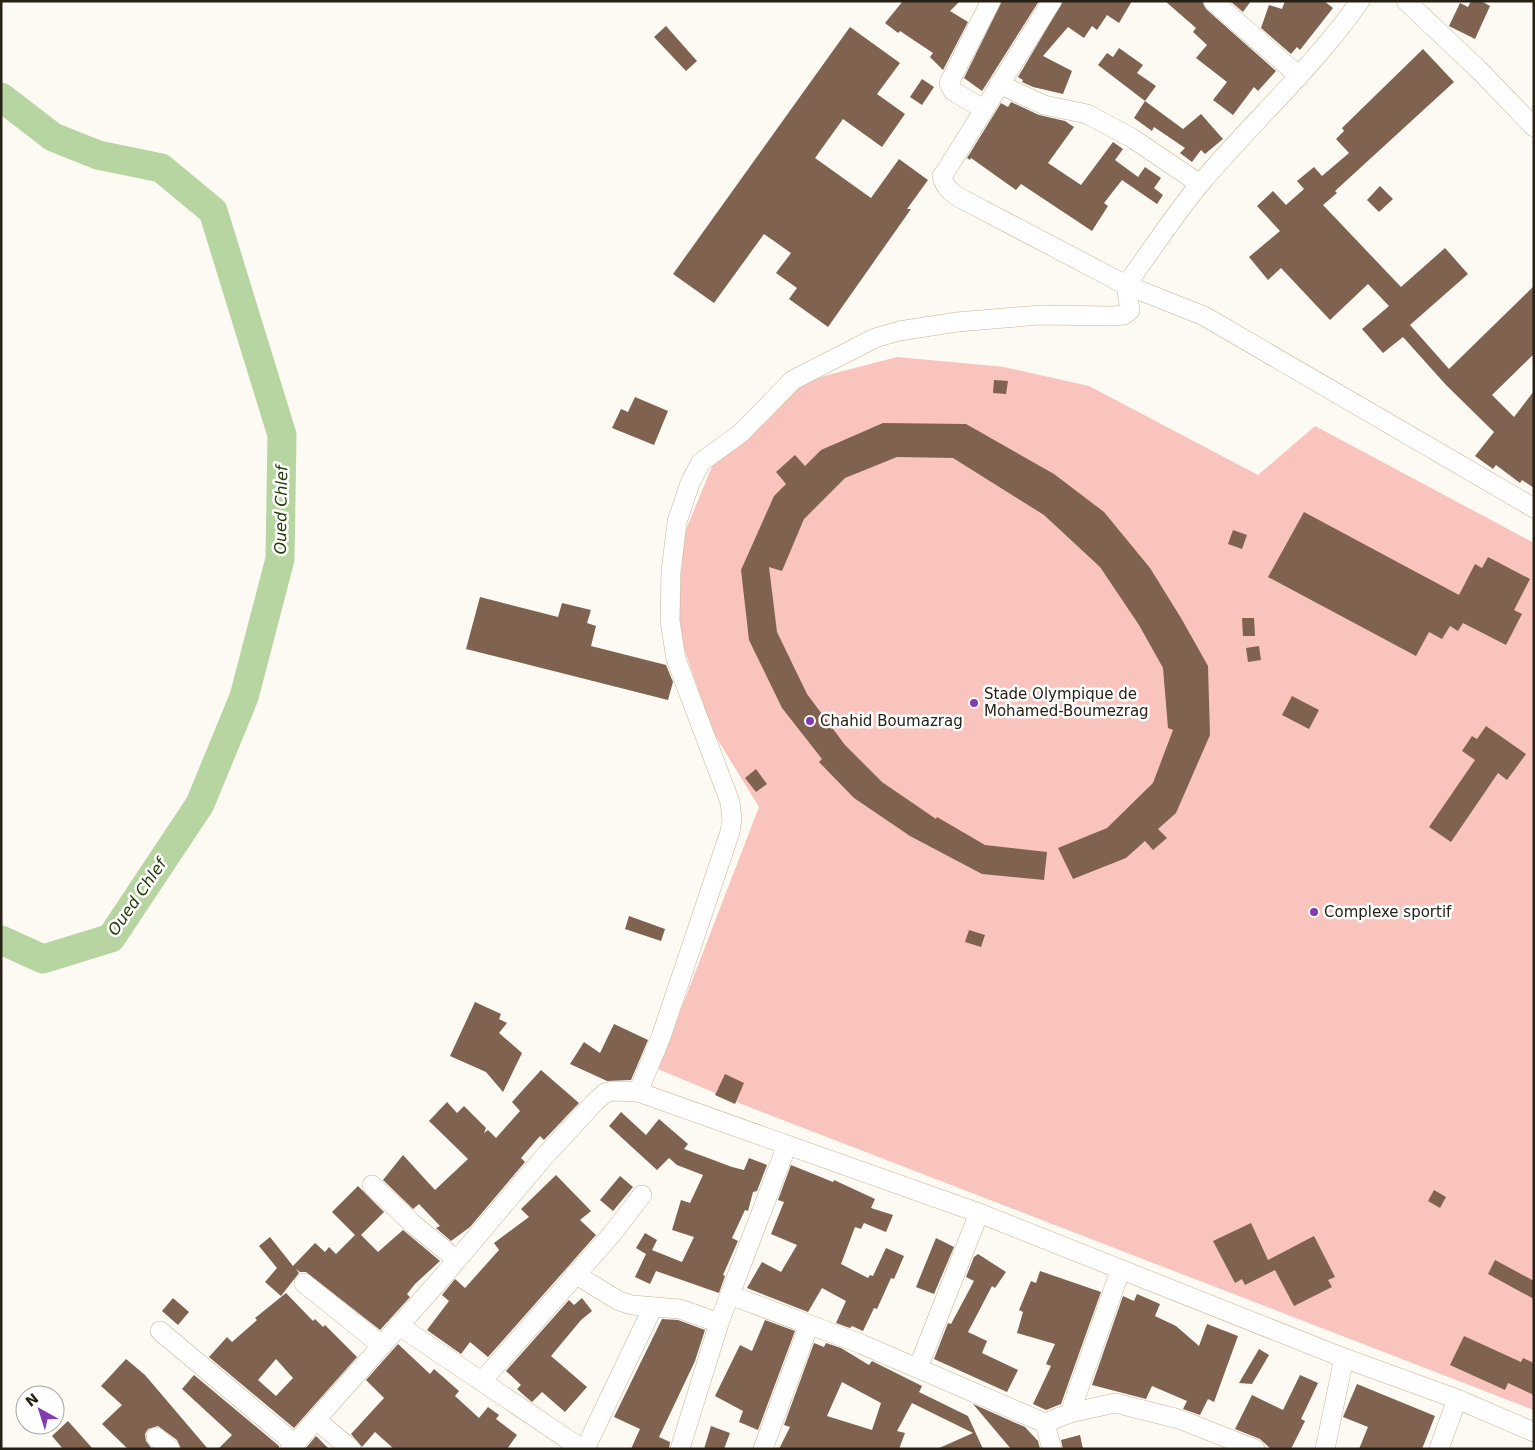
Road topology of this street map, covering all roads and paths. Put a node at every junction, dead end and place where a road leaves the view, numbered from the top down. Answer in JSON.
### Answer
{"nodes":[{"id":1,"x":991,"y":1,"type":"edge"},
{"id":2,"x":1052,"y":1,"type":"edge"},
{"id":3,"x":1213,"y":1,"type":"edge"},
{"id":4,"x":1360,"y":1,"type":"edge"},
{"id":5,"x":1406,"y":1,"type":"edge"},
{"id":6,"x":1300,"y":76,"type":"junction"},
{"id":7,"x":999,"y":84,"type":"junction"},
{"id":8,"x":983,"y":109,"type":"junction"},
{"id":9,"x":1534,"y":126,"type":"edge"},
{"id":10,"x":1200,"y":184,"type":"junction"},
{"id":11,"x":1126,"y":285,"type":"junction"},
{"id":12,"x":1534,"y":508,"type":"edge"},
{"id":13,"x":638,"y":1092,"type":"junction"},
{"id":14,"x":787,"y":1145,"type":"junction"},
{"id":15,"x":372,"y":1185,"type":"dead end"},
{"id":16,"x":642,"y":1195,"type":"dead end"},
{"id":17,"x":979,"y":1213,"type":"junction"},
{"id":18,"x":457,"y":1260,"type":"junction"},
{"id":19,"x":1120,"y":1270,"type":"junction"},
{"id":20,"x":575,"y":1274,"type":"junction"},
{"id":21,"x":304,"y":1283,"type":"dead end"},
{"id":22,"x":730,"y":1295,"type":"junction"},
{"id":23,"x":653,"y":1307,"type":"junction"},
{"id":24,"x":719,"y":1323,"type":"junction"},
{"id":25,"x":398,"y":1324,"type":"junction"},
{"id":26,"x":809,"y":1325,"type":"junction"},
{"id":27,"x":160,"y":1331,"type":"dead end"},
{"id":28,"x":381,"y":1345,"type":"junction"},
{"id":29,"x":1344,"y":1358,"type":"junction"},
{"id":30,"x":918,"y":1368,"type":"junction"},
{"id":31,"x":483,"y":1380,"type":"junction"},
{"id":32,"x":1457,"y":1399,"type":"junction"},
{"id":33,"x":1070,"y":1413,"type":"junction"},
{"id":34,"x":316,"y":1420,"type":"junction"},
{"id":35,"x":1045,"y":1423,"type":"junction"},
{"id":36,"x":1534,"y":1432,"type":"edge"},
{"id":37,"x":293,"y":1446,"type":"edge"},
{"id":38,"x":351,"y":1449,"type":"edge"},
{"id":39,"x":583,"y":1449,"type":"edge"},
{"id":40,"x":680,"y":1449,"type":"edge"},
{"id":41,"x":763,"y":1449,"type":"edge"},
{"id":42,"x":1052,"y":1449,"type":"edge"},
{"id":43,"x":1255,"y":1449,"type":"edge"},
{"id":44,"x":1325,"y":1449,"type":"edge"},
{"id":45,"x":1439,"y":1449,"type":"edge"}],
"edges":[{"from":1,"to":8,"type":"street"},
{"from":2,"to":7,"type":"street"},
{"from":3,"to":6,"type":"street"},
{"from":4,"to":6,"type":"street"},
{"from":5,"to":9,"type":"street"},
{"from":6,"to":10,"type":"street"},
{"from":7,"to":8,"type":"street"},
{"from":7,"to":10,"type":"street"},
{"from":8,"to":11,"type":"street"},
{"from":10,"to":11,"type":"street"},
{"from":11,"to":12,"type":"street"},
{"from":11,"to":13,"type":"street"},
{"from":13,"to":14,"type":"street"},
{"from":13,"to":18,"type":"street"},
{"from":14,"to":17,"type":"street"},
{"from":14,"to":22,"type":"street"},
{"from":15,"to":18,"type":"street"},
{"from":16,"to":20,"type":"street"},
{"from":17,"to":19,"type":"street"},
{"from":17,"to":30,"type":"street"},
{"from":18,"to":25,"type":"street"},
{"from":19,"to":29,"type":"street"},
{"from":19,"to":33,"type":"street"},
{"from":20,"to":23,"type":"street"},
{"from":20,"to":31,"type":"street"},
{"from":21,"to":28,"type":"street"},
{"from":22,"to":24,"type":"street"},
{"from":22,"to":26,"type":"street"},
{"from":23,"to":24,"type":"street"},
{"from":23,"to":39,"type":"street"},
{"from":24,"to":40,"type":"street"},
{"from":25,"to":28,"type":"street"},
{"from":25,"to":31,"type":"street"},
{"from":26,"to":30,"type":"street"},
{"from":26,"to":41,"type":"street"},
{"from":27,"to":37,"type":"street"},
{"from":28,"to":34,"type":"street"},
{"from":29,"to":32,"type":"street"},
{"from":29,"to":44,"type":"street"},
{"from":30,"to":35,"type":"street"},
{"from":31,"to":39,"type":"street"},
{"from":32,"to":36,"type":"street"},
{"from":32,"to":45,"type":"street"},
{"from":33,"to":35,"type":"street"},
{"from":33,"to":43,"type":"street"},
{"from":34,"to":37,"type":"street"},
{"from":34,"to":38,"type":"street"},
{"from":35,"to":42,"type":"street"}]}
